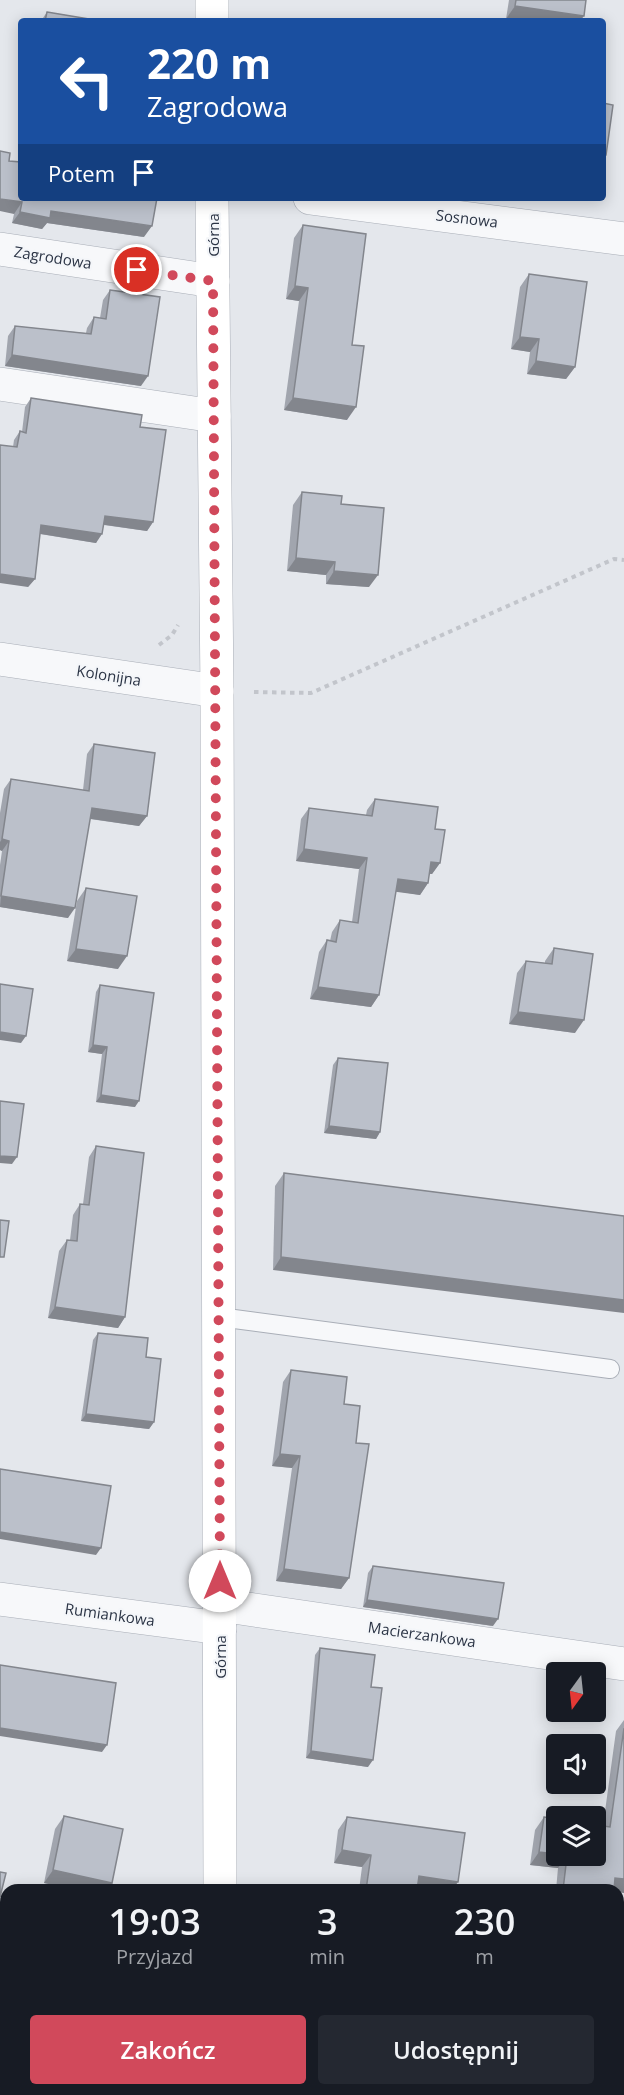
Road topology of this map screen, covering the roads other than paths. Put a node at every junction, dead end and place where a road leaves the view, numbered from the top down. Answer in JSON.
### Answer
{"nodes":[{"id":1,"x":212,"y":0,"type":"edge"},
{"id":2,"x":212,"y":18,"type":"edge"},
{"id":3,"x":212,"y":201,"type":"edge"},
{"id":4,"x":333,"y":201,"type":"edge"},
{"id":5,"x":624,"y":239,"type":"edge"},
{"id":6,"x":0,"y":249,"type":"edge"},
{"id":7,"x":213,"y":281,"type":"junction"},
{"id":8,"x":0,"y":384,"type":"edge"},
{"id":9,"x":214,"y":416,"type":"junction"},
{"id":10,"x":0,"y":659,"type":"edge"},
{"id":11,"x":217,"y":692,"type":"junction"},
{"id":12,"x":219,"y":1317,"type":"junction"},
{"id":13,"x":610,"y":1369,"type":"dead end"},
{"id":14,"x":0,"y":1599,"type":"edge"},
{"id":15,"x":220,"y":1616,"type":"junction"},
{"id":16,"x":624,"y":1664,"type":"edge"},
{"id":17,"x":220,"y":1884,"type":"edge"}],
"edges":[{"from":1,"to":2,"type":"street"},
{"from":3,"to":7,"type":"street","name":"Górna"},
{"from":4,"to":5,"type":"street","name":"Sosnowa"},
{"from":6,"to":7,"type":"street","name":"Zagrodowa"},
{"from":7,"to":9,"type":"street","name":"Górna"},
{"from":8,"to":9,"type":"street"},
{"from":9,"to":11,"type":"street","name":"Górna"},
{"from":10,"to":11,"type":"street","name":"Kolonijna"},
{"from":11,"to":12,"type":"street","name":"Górna"},
{"from":12,"to":13,"type":"lane"},
{"from":12,"to":15,"type":"street","name":"Górna"},
{"from":14,"to":15,"type":"street","name":"Rumiankowa"},
{"from":15,"to":16,"type":"street","name":"Macierzankowa"},
{"from":15,"to":17,"type":"street","name":"Górna"}]}
